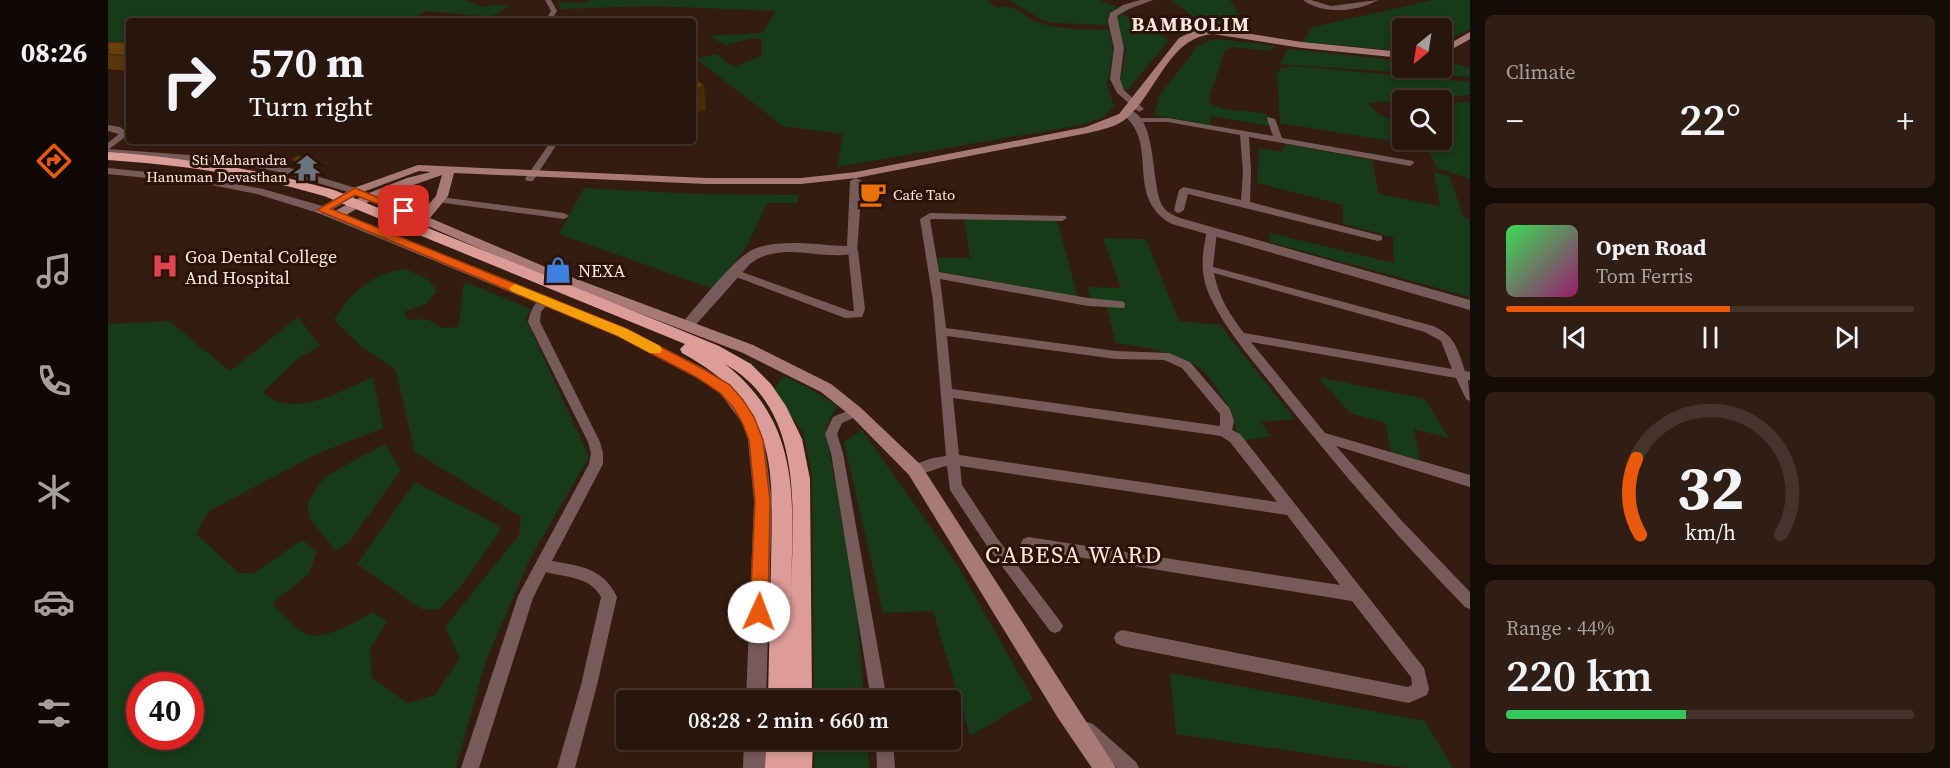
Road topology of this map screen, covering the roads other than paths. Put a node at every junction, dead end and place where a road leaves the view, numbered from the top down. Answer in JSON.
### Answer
{"nodes":[{"id":1,"x":548,"y":0,"type":"edge"},
{"id":2,"x":1149,"y":0,"type":"edge"},
{"id":3,"x":1306,"y":0,"type":"edge"},
{"id":4,"x":1375,"y":0,"type":"edge"},
{"id":5,"x":550,"y":18,"type":"edge"},
{"id":6,"x":1470,"y":35,"type":"edge"},
{"id":7,"x":1470,"y":42,"type":"edge"},
{"id":8,"x":1452,"y":46,"type":"edge"},
{"id":9,"x":1452,"y":52,"type":"edge"},
{"id":10,"x":1392,"y":56,"type":"edge"},
{"id":11,"x":1134,"y":112,"type":"junction"},
{"id":12,"x":1271,"y":118,"type":"dead end"},
{"id":13,"x":108,"y":128,"type":"edge"},
{"id":14,"x":1244,"y":133,"type":"junction"},
{"id":15,"x":1278,"y":139,"type":"junction"},
{"id":16,"x":553,"y":144,"type":"edge"},
{"id":17,"x":108,"y":150,"type":"edge"},
{"id":18,"x":108,"y":156,"type":"edge"},
{"id":19,"x":1410,"y":163,"type":"dead end"},
{"id":20,"x":108,"y":164,"type":"edge"},
{"id":21,"x":108,"y":171,"type":"edge"},
{"id":22,"x":448,"y":171,"type":"junction"},
{"id":23,"x":532,"y":176,"type":"junction"},
{"id":24,"x":260,"y":178,"type":"junction"},
{"id":25,"x":856,"y":182,"type":"junction"},
{"id":26,"x":355,"y":191,"type":"junction"},
{"id":27,"x":368,"y":196,"type":"junction"},
{"id":28,"x":440,"y":200,"type":"junction"},
{"id":29,"x":323,"y":201,"type":"junction"},
{"id":30,"x":1245,"y":204,"type":"junction"},
{"id":31,"x":1179,"y":210,"type":"dead end"},
{"id":32,"x":337,"y":215,"type":"junction"},
{"id":33,"x":564,"y":216,"type":"dead end"},
{"id":34,"x":423,"y":218,"type":"junction"},
{"id":35,"x":1062,"y":218,"type":"dead end"},
{"id":36,"x":1212,"y":231,"type":"junction"},
{"id":37,"x":1378,"y":238,"type":"dead end"},
{"id":38,"x":853,"y":250,"type":"junction"},
{"id":39,"x":1206,"y":268,"type":"junction"},
{"id":40,"x":735,"y":273,"type":"junction"},
{"id":41,"x":933,"y":274,"type":"junction"},
{"id":42,"x":545,"y":301,"type":"junction"},
{"id":43,"x":1119,"y":305,"type":"dead end"},
{"id":44,"x":1470,"y":305,"type":"edge"},
{"id":45,"x":687,"y":326,"type":"junction"},
{"id":46,"x":941,"y":331,"type":"junction"},
{"id":47,"x":1240,"y":336,"type":"junction"},
{"id":48,"x":1458,"y":373,"type":"junction"},
{"id":49,"x":1470,"y":376,"type":"edge"},
{"id":50,"x":947,"y":393,"type":"junction"},
{"id":51,"x":1470,"y":396,"type":"edge"},
{"id":52,"x":856,"y":411,"type":"junction"},
{"id":53,"x":1225,"y":432,"type":"junction"},
{"id":54,"x":1319,"y":436,"type":"junction"},
{"id":55,"x":954,"y":460,"type":"junction"},
{"id":56,"x":915,"y":470,"type":"junction"},
{"id":57,"x":1470,"y":481,"type":"edge"},
{"id":58,"x":1291,"y":510,"type":"junction"},
{"id":59,"x":1028,"y":543,"type":"dead end"},
{"id":60,"x":542,"y":565,"type":"junction"},
{"id":61,"x":1358,"y":595,"type":"junction"},
{"id":62,"x":1470,"y":602,"type":"edge"},
{"id":63,"x":1055,"y":626,"type":"dead end"},
{"id":64,"x":1122,"y":639,"type":"dead end"},
{"id":65,"x":756,"y":690,"type":"edge"},
{"id":66,"x":779,"y":690,"type":"edge"},
{"id":67,"x":801,"y":690,"type":"edge"},
{"id":68,"x":877,"y":690,"type":"edge"},
{"id":69,"x":1065,"y":711,"type":"junction"},
{"id":70,"x":755,"y":750,"type":"edge"},
{"id":71,"x":778,"y":750,"type":"edge"},
{"id":72,"x":801,"y":750,"type":"edge"},
{"id":73,"x":885,"y":750,"type":"edge"},
{"id":74,"x":470,"y":768,"type":"edge"},
{"id":75,"x":566,"y":768,"type":"edge"},
{"id":76,"x":754,"y":768,"type":"edge"},
{"id":77,"x":777,"y":768,"type":"edge"},
{"id":78,"x":800,"y":768,"type":"edge"},
{"id":79,"x":886,"y":768,"type":"edge"},
{"id":80,"x":1105,"y":768,"type":"edge"},
{"id":81,"x":1130,"y":768,"type":"edge"}],
"edges":[{"from":1,"to":5,"type":"street"},
{"from":2,"to":11,"type":"street"},
{"from":3,"to":4,"type":"street"},
{"from":6,"to":8,"type":"main road"},
{"from":7,"to":9,"type":"main road"},
{"from":10,"to":11,"type":"main road"},
{"from":11,"to":14,"type":"street"},
{"from":11,"to":23,"type":"main road"},
{"from":11,"to":25,"type":"main road"},
{"from":11,"to":36,"type":"street"},
{"from":12,"to":15,"type":"street"},
{"from":13,"to":17,"type":"street"},
{"from":14,"to":15,"type":"street"},
{"from":14,"to":30,"type":"street"},
{"from":15,"to":19,"type":"street"},
{"from":16,"to":23,"type":"street"},
{"from":17,"to":26,"type":"street"},
{"from":18,"to":24,"type":"highway"},
{"from":20,"to":24,"type":"highway"},
{"from":21,"to":29,"type":"street"},
{"from":22,"to":23,"type":"main road"},
{"from":22,"to":26,"type":"main road"},
{"from":22,"to":27,"type":"main road"},
{"from":22,"to":28,"type":"main road"},
{"from":23,"to":25,"type":"main road"},
{"from":24,"to":29,"type":"highway"},
{"from":25,"to":38,"type":"street"},
{"from":26,"to":27,"type":"main road"},
{"from":26,"to":29,"type":"main road"},
{"from":27,"to":32,"type":"main road"},
{"from":27,"to":34,"type":"main road"},
{"from":28,"to":33,"type":"street"},
{"from":28,"to":34,"type":"main road"},
{"from":29,"to":32,"type":"street"},
{"from":29,"to":66,"type":"highway"},
{"from":29,"to":67,"type":"highway"},
{"from":30,"to":31,"type":"street"},
{"from":30,"to":37,"type":"street"},
{"from":32,"to":42,"type":"street"},
{"from":34,"to":45,"type":"main road"},
{"from":35,"to":41,"type":"street"},
{"from":36,"to":39,"type":"street"},
{"from":36,"to":44,"type":"street"},
{"from":38,"to":40,"type":"street"},
{"from":38,"to":40,"type":"street"},
{"from":39,"to":47,"type":"street"},
{"from":39,"to":48,"type":"street"},
{"from":40,"to":45,"type":"street"},
{"from":41,"to":43,"type":"street"},
{"from":41,"to":46,"type":"street"},
{"from":42,"to":60,"type":"street"},
{"from":42,"to":65,"type":"street"},
{"from":45,"to":52,"type":"main road"},
{"from":46,"to":50,"type":"street"},
{"from":46,"to":53,"type":"street"},
{"from":47,"to":48,"type":"street"},
{"from":47,"to":54,"type":"street"},
{"from":48,"to":49,"type":"street"},
{"from":48,"to":51,"type":"street"},
{"from":50,"to":53,"type":"street"},
{"from":50,"to":55,"type":"street"},
{"from":52,"to":56,"type":"main road"},
{"from":52,"to":68,"type":"street"},
{"from":53,"to":58,"type":"street"},
{"from":54,"to":57,"type":"street"},
{"from":54,"to":62,"type":"street"},
{"from":55,"to":56,"type":"street"},
{"from":55,"to":58,"type":"street"},
{"from":55,"to":63,"type":"street"},
{"from":56,"to":69,"type":"main road"},
{"from":58,"to":61,"type":"street"},
{"from":59,"to":61,"type":"street"},
{"from":60,"to":74,"type":"street"},
{"from":60,"to":75,"type":"street"},
{"from":61,"to":64,"type":"street"},
{"from":69,"to":80,"type":"main road"},
{"from":69,"to":81,"type":"street"},
{"from":70,"to":76,"type":"street"},
{"from":71,"to":77,"type":"highway"},
{"from":72,"to":78,"type":"highway"},
{"from":73,"to":79,"type":"street"}]}
